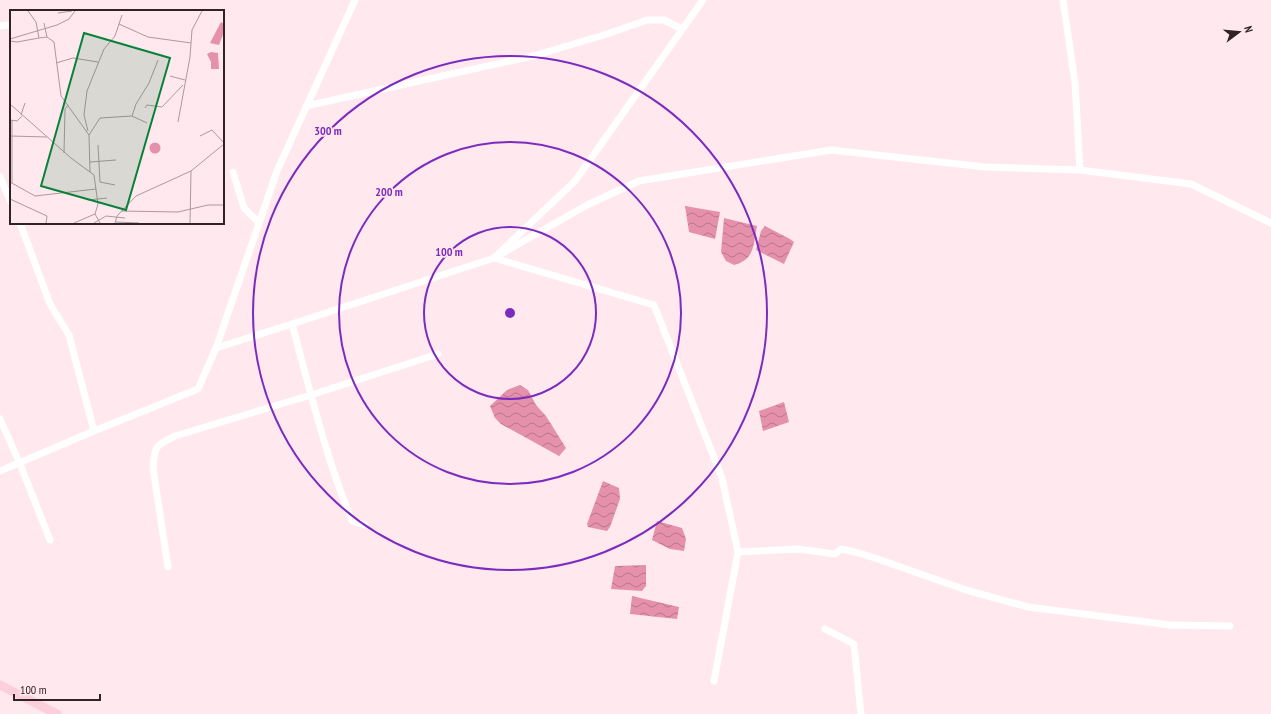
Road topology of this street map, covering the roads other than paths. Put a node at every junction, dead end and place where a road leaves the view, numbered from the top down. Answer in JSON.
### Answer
{"nodes":[{"id":1,"x":355,"y":0,"type":"edge"},
{"id":2,"x":703,"y":0,"type":"edge"},
{"id":3,"x":1063,"y":0,"type":"edge"},
{"id":4,"x":10,"y":25,"type":"edge"},
{"id":5,"x":0,"y":26,"type":"edge"},
{"id":6,"x":682,"y":29,"type":"junction"},
{"id":7,"x":306,"y":106,"type":"junction"},
{"id":8,"x":1080,"y":170,"type":"junction"},
{"id":9,"x":233,"y":172,"type":"dead end"},
{"id":10,"x":0,"y":177,"type":"edge"},
{"id":11,"x":10,"y":200,"type":"edge"},
{"id":12,"x":258,"y":222,"type":"junction"},
{"id":13,"x":1271,"y":223,"type":"edge"},
{"id":14,"x":20,"y":224,"type":"edge"},
{"id":15,"x":494,"y":258,"type":"junction"},
{"id":16,"x":292,"y":324,"type":"junction"},
{"id":17,"x":216,"y":348,"type":"junction"},
{"id":18,"x":438,"y":354,"type":"dead end"},
{"id":19,"x":311,"y":395,"type":"junction"},
{"id":20,"x":0,"y":419,"type":"edge"},
{"id":21,"x":94,"y":431,"type":"junction"},
{"id":22,"x":20,"y":464,"type":"junction"},
{"id":23,"x":0,"y":471,"type":"edge"},
{"id":24,"x":365,"y":525,"type":"dead end"},
{"id":25,"x":50,"y":540,"type":"dead end"},
{"id":26,"x":738,"y":552,"type":"junction"},
{"id":27,"x":168,"y":567,"type":"dead end"},
{"id":28,"x":1230,"y":626,"type":"dead end"},
{"id":29,"x":825,"y":629,"type":"dead end"},
{"id":30,"x":714,"y":681,"type":"dead end"},
{"id":31,"x":0,"y":685,"type":"edge"},
{"id":32,"x":57,"y":714,"type":"edge"},
{"id":33,"x":861,"y":714,"type":"edge"}],
"edges":[{"from":1,"to":7,"type":"street"},
{"from":2,"to":6,"type":"street"},
{"from":3,"to":8,"type":"street"},
{"from":4,"to":5,"type":"street"},
{"from":6,"to":7,"type":"street"},
{"from":6,"to":15,"type":"street"},
{"from":7,"to":12,"type":"street"},
{"from":8,"to":13,"type":"street"},
{"from":8,"to":15,"type":"street"},
{"from":9,"to":12,"type":"street"},
{"from":10,"to":11,"type":"street"},
{"from":12,"to":17,"type":"street"},
{"from":14,"to":21,"type":"street"},
{"from":15,"to":16,"type":"street"},
{"from":15,"to":26,"type":"street"},
{"from":16,"to":17,"type":"street"},
{"from":16,"to":19,"type":"street"},
{"from":17,"to":21,"type":"street"},
{"from":18,"to":19,"type":"street"},
{"from":19,"to":24,"type":"street"},
{"from":19,"to":27,"type":"street"},
{"from":20,"to":22,"type":"street"},
{"from":21,"to":22,"type":"street"},
{"from":22,"to":23,"type":"street"},
{"from":22,"to":25,"type":"street"},
{"from":26,"to":28,"type":"street"},
{"from":26,"to":30,"type":"street"},
{"from":29,"to":33,"type":"street"},
{"from":31,"to":32,"type":"main road"}]}
